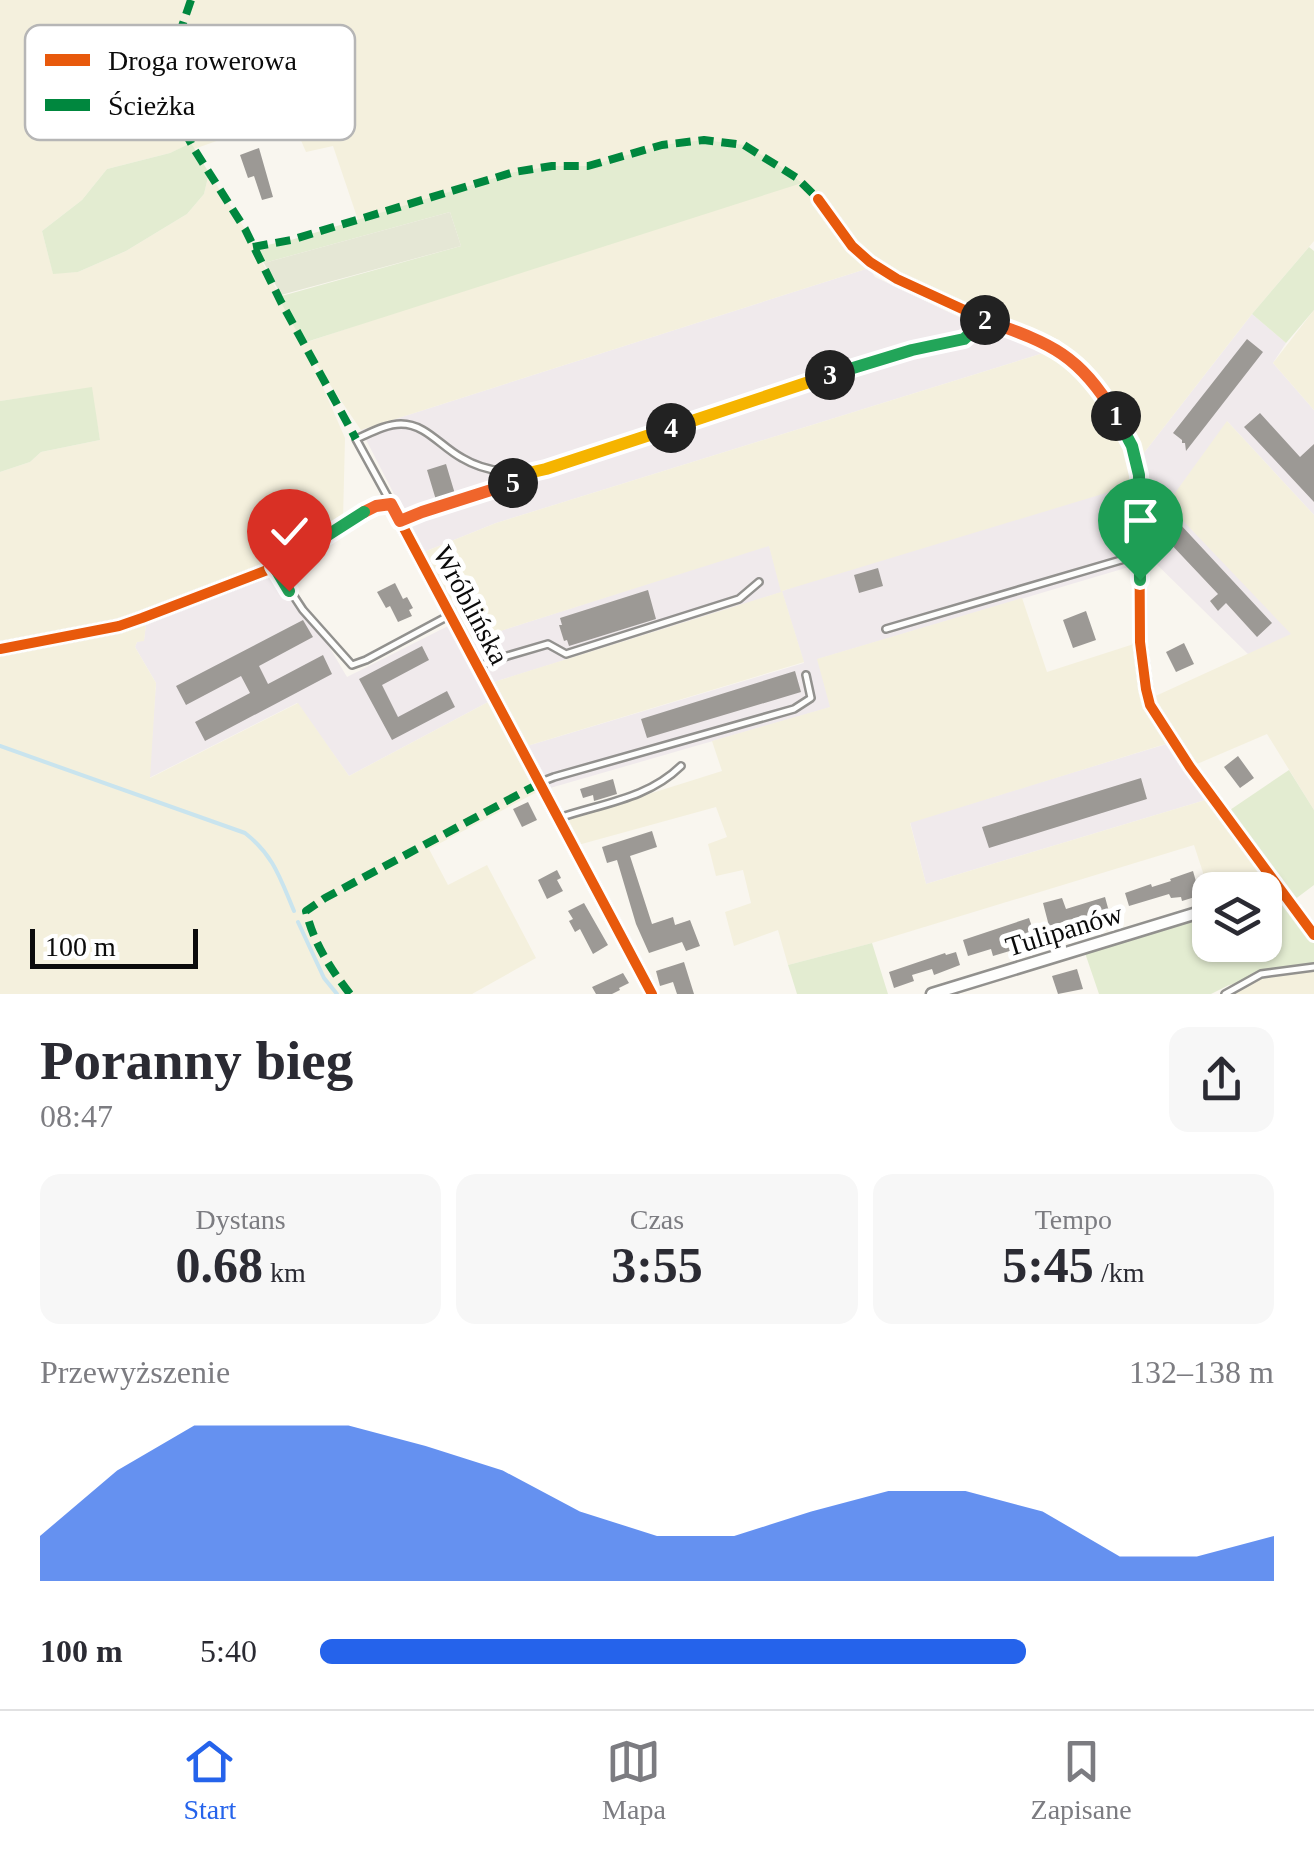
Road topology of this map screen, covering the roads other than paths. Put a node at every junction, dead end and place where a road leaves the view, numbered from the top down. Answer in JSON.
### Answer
{"nodes":[{"id":1,"x":818,"y":199,"type":"dead end"},
{"id":2,"x":984,"y":319,"type":"junction"},
{"id":3,"x":497,"y":470,"type":"junction"},
{"id":4,"x":524,"y":474,"type":"junction"},
{"id":5,"x":490,"y":492,"type":"junction"},
{"id":6,"x":391,"y":504,"type":"junction"},
{"id":7,"x":400,"y":521,"type":"junction"},
{"id":8,"x":1139,"y":555,"type":"junction"},
{"id":9,"x":274,"y":566,"type":"junction"},
{"id":10,"x":759,"y":582,"type":"dead end"},
{"id":11,"x":450,"y":615,"type":"junction"},
{"id":12,"x":886,"y":630,"type":"dead end"},
{"id":13,"x":0,"y":649,"type":"edge"},
{"id":14,"x":478,"y":667,"type":"junction"},
{"id":15,"x":806,"y":675,"type":"dead end"},
{"id":16,"x":681,"y":766,"type":"dead end"},
{"id":17,"x":540,"y":783,"type":"junction"},
{"id":18,"x":560,"y":818,"type":"junction"},
{"id":19,"x":1284,"y":895,"type":"joint"},
{"id":20,"x":1192,"y":915,"type":"edge"},
{"id":21,"x":1314,"y":935,"type":"edge"},
{"id":22,"x":1314,"y":967,"type":"edge"},
{"id":23,"x":651,"y":994,"type":"edge"},
{"id":24,"x":932,"y":994,"type":"edge"},
{"id":25,"x":1226,"y":994,"type":"edge"}],
"edges":[{"from":1,"to":2,"type":"street"},
{"from":2,"to":4,"type":"lane"},
{"from":2,"to":8,"type":"street"},
{"from":3,"to":4,"type":"lane"},
{"from":3,"to":5,"type":"lane"},
{"from":3,"to":6,"type":"lane"},
{"from":4,"to":5,"type":"lane"},
{"from":5,"to":7,"type":"lane"},
{"from":6,"to":7,"type":"street","name":"Wróblińska"},
{"from":6,"to":9,"type":"street"},
{"from":7,"to":11,"type":"street","name":"Wróblińska"},
{"from":8,"to":12,"type":"lane"},
{"from":8,"to":19,"type":"street"},
{"from":9,"to":11,"type":"lane"},
{"from":9,"to":13,"type":"street"},
{"from":10,"to":14,"type":"lane"},
{"from":11,"to":14,"type":"street","name":"Wróblińska"},
{"from":14,"to":17,"type":"street","name":"Wróblińska"},
{"from":15,"to":17,"type":"lane"},
{"from":16,"to":18,"type":"lane"},
{"from":17,"to":18,"type":"street","name":"Wróblińska"},
{"from":18,"to":23,"type":"street","name":"Wróblińska"},
{"from":19,"to":21,"type":"street"},
{"from":20,"to":24,"type":"street","name":"Tulipanów"},
{"from":22,"to":25,"type":"lane"}]}
